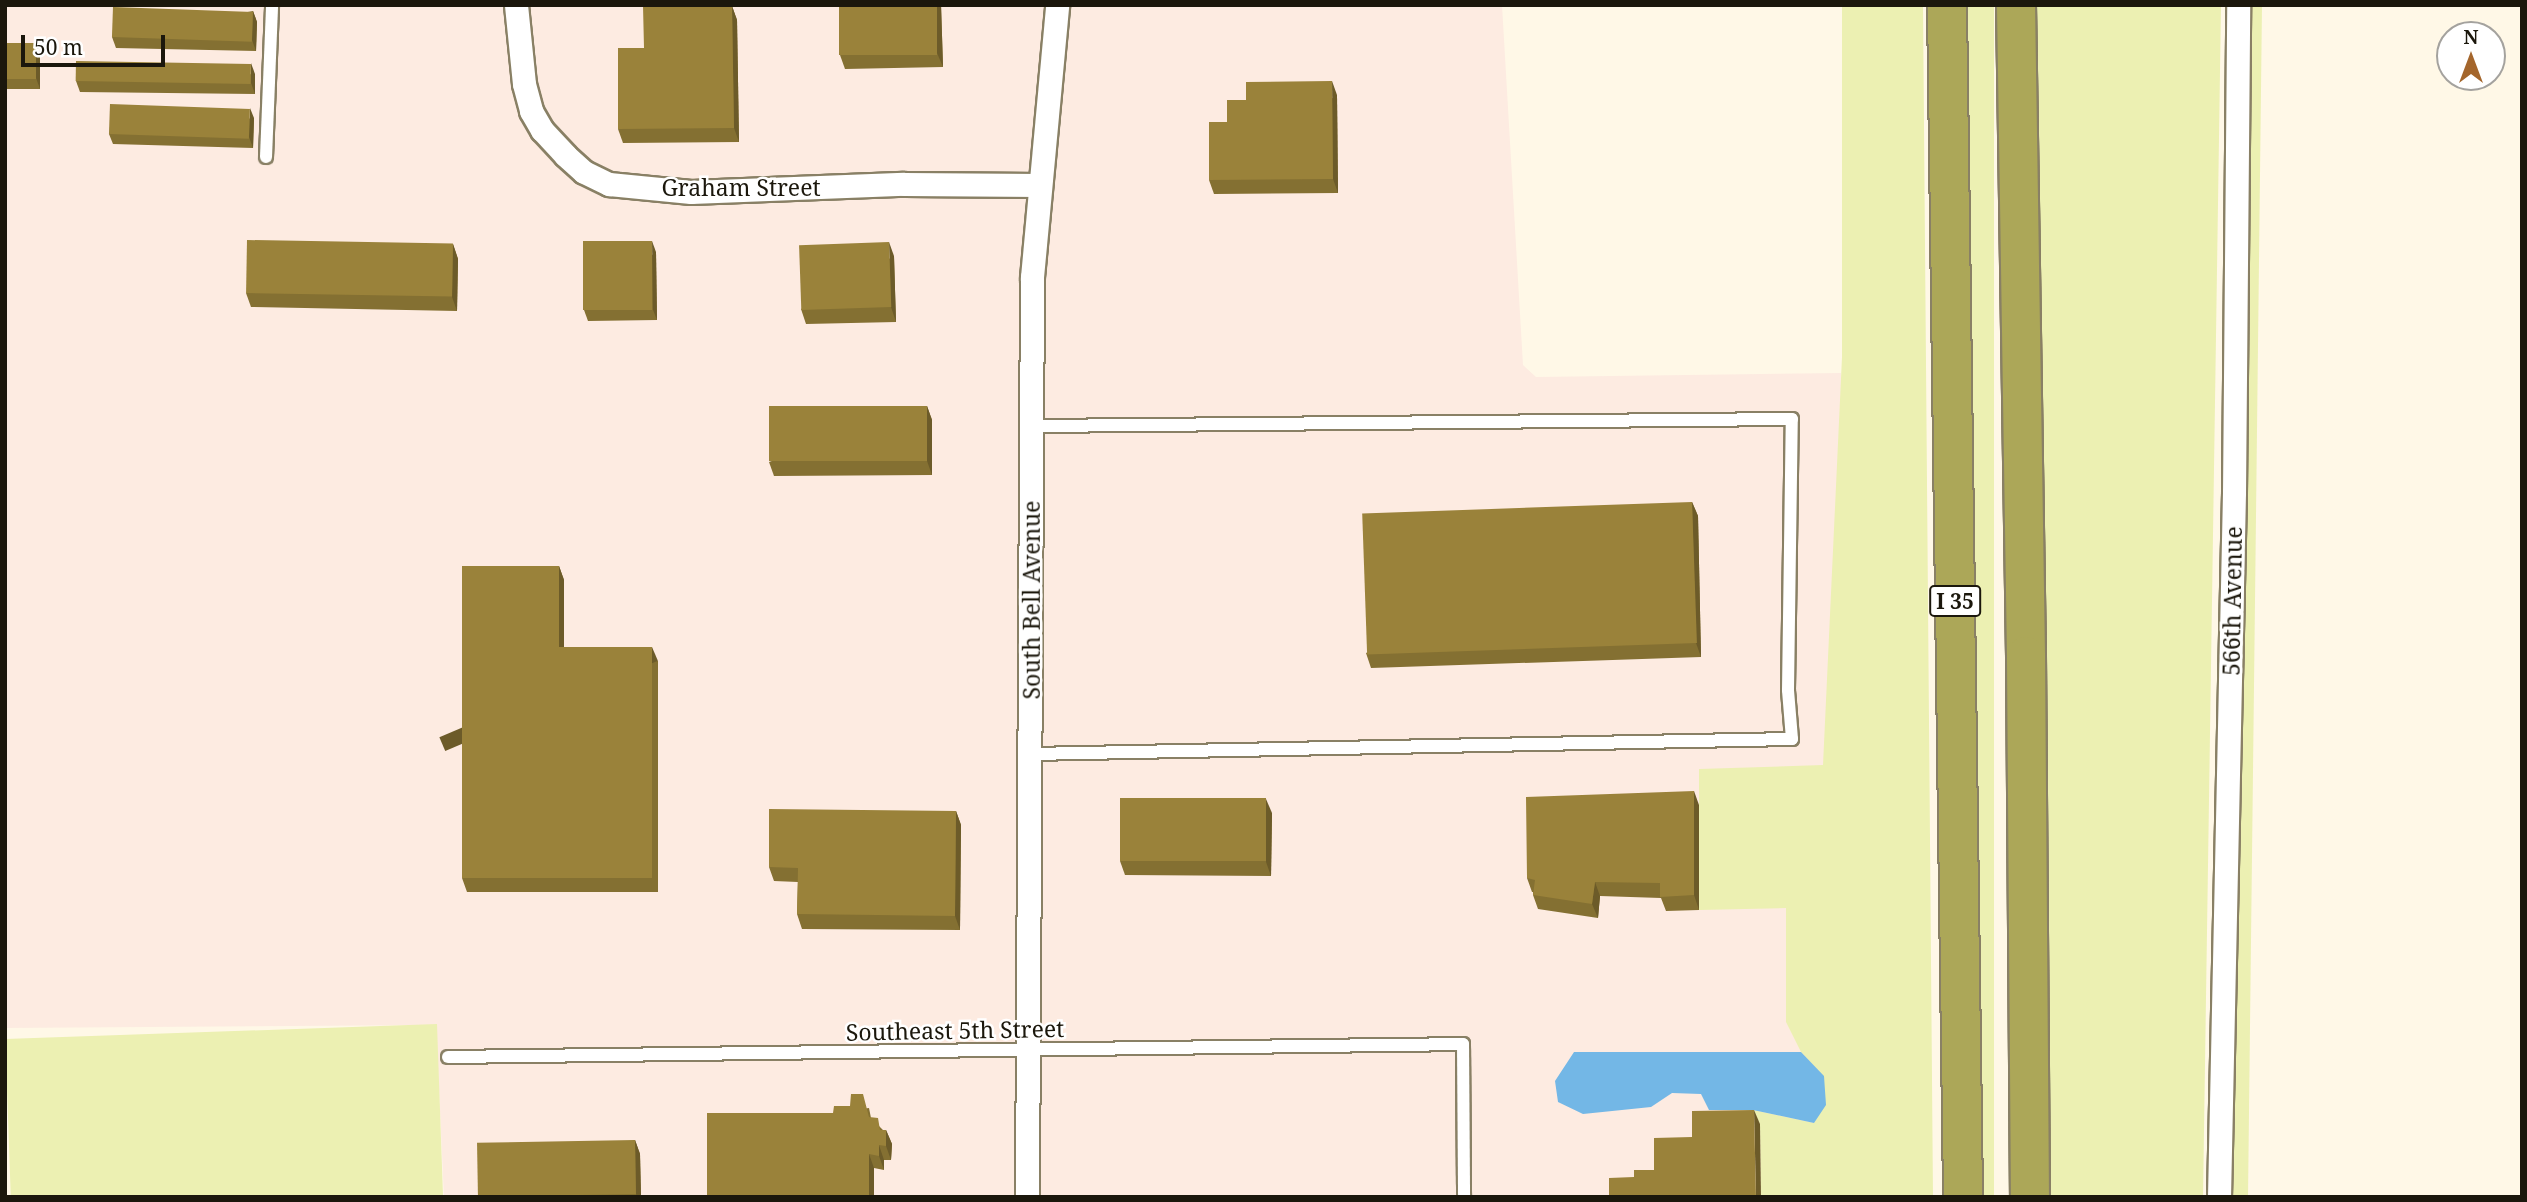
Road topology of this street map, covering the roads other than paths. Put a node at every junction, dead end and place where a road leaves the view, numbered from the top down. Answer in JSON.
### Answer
{"nodes":[{"id":1,"x":272,"y":5,"type":"edge"},
{"id":2,"x":1057,"y":5,"type":"edge"},
{"id":3,"x":1947,"y":5,"type":"edge"},
{"id":4,"x":2015,"y":5,"type":"edge"},
{"id":5,"x":2238,"y":5,"type":"edge"},
{"id":6,"x":516,"y":9,"type":"edge"},
{"id":7,"x":266,"y":157,"type":"dead end"},
{"id":8,"x":1040,"y":185,"type":"junction"},
{"id":9,"x":1032,"y":426,"type":"junction"},
{"id":10,"x":1031,"y":754,"type":"junction"},
{"id":11,"x":1027,"y":1050,"type":"junction"},
{"id":12,"x":448,"y":1057,"type":"dead end"},
{"id":13,"x":1027,"y":1197,"type":"edge"},
{"id":14,"x":1464,"y":1197,"type":"edge"},
{"id":15,"x":1963,"y":1197,"type":"edge"},
{"id":16,"x":2030,"y":1197,"type":"edge"},
{"id":17,"x":2219,"y":1197,"type":"edge"}],
"edges":[{"from":1,"to":7,"type":"lane"},
{"from":2,"to":8,"type":"street","name":"South Bell Avenue"},
{"from":3,"to":15,"type":"highway","number":"I 35"},
{"from":4,"to":16,"type":"highway"},
{"from":5,"to":17,"type":"street","name":"566th Avenue"},
{"from":6,"to":8,"type":"street","name":"Graham Street"},
{"from":8,"to":9,"type":"street","name":"South Bell Avenue"},
{"from":9,"to":10,"type":"street","name":"South Bell Avenue"},
{"from":9,"to":10,"type":"lane"},
{"from":10,"to":11,"type":"street","name":"South Bell Avenue"},
{"from":11,"to":12,"type":"lane","name":"Southeast 5th Street"},
{"from":11,"to":13,"type":"street","name":"South Bell Avenue"},
{"from":11,"to":14,"type":"lane","name":"Southeast 5th Street"}]}
